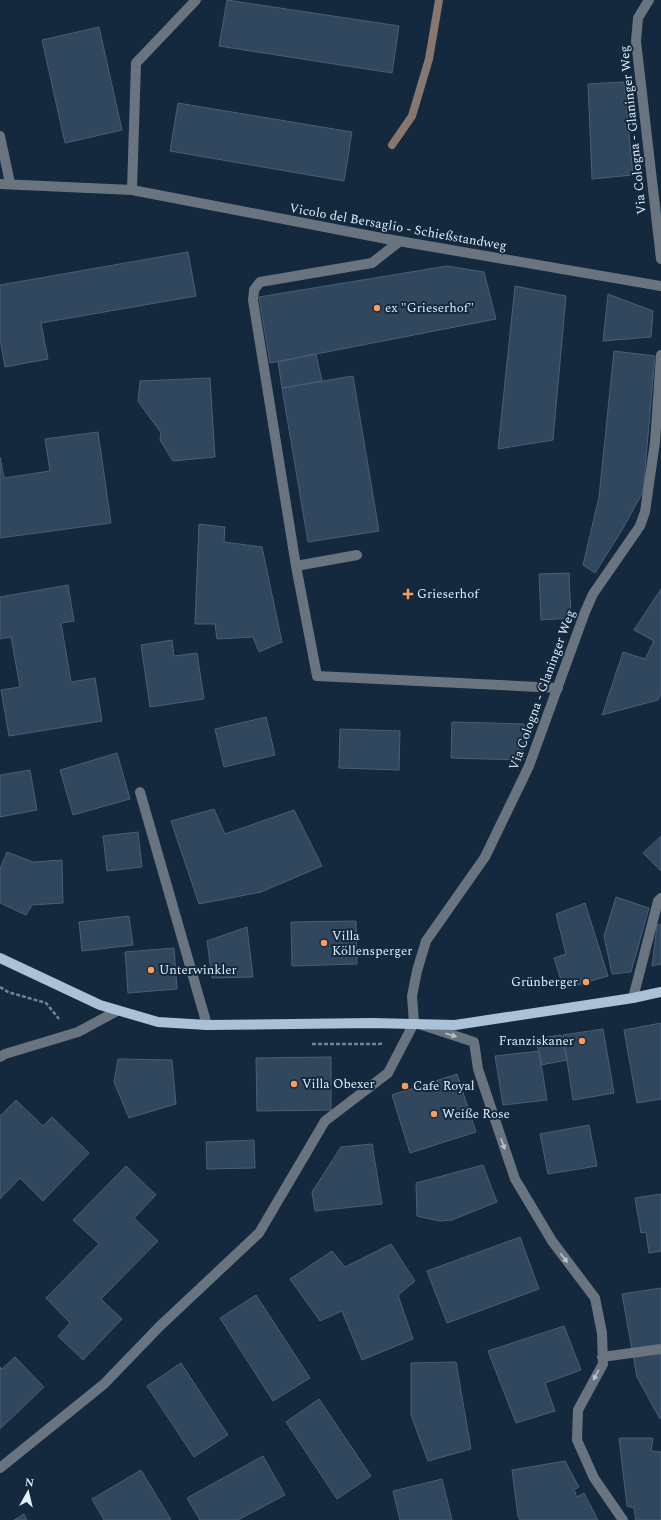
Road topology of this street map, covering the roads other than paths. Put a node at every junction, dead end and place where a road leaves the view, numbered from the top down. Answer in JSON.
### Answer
{"nodes":[{"id":1,"x":196,"y":0,"type":"edge"},
{"id":2,"x":649,"y":0,"type":"edge"},
{"id":3,"x":0,"y":136,"type":"edge"},
{"id":4,"x":5,"y":184,"type":"edge"},
{"id":5,"x":132,"y":190,"type":"junction"},
{"id":6,"x":400,"y":241,"type":"junction"},
{"id":7,"x":661,"y":259,"type":"edge"},
{"id":8,"x":661,"y":286,"type":"edge"},
{"id":9,"x":661,"y":355,"type":"edge"},
{"id":10,"x":357,"y":555,"type":"dead end"},
{"id":11,"x":296,"y":566,"type":"junction"},
{"id":12,"x":558,"y":688,"type":"junction"},
{"id":13,"x":140,"y":792,"type":"dead end"},
{"id":14,"x":661,"y":898,"type":"edge"},
{"id":15,"x":0,"y":958,"type":"edge"},
{"id":16,"x":661,"y":992,"type":"edge"},
{"id":17,"x":633,"y":998,"type":"junction"},
{"id":18,"x":117,"y":1011,"type":"junction"},
{"id":19,"x":414,"y":1023,"type":"junction"},
{"id":20,"x":207,"y":1025,"type":"junction"},
{"id":21,"x":0,"y":1057,"type":"edge"},
{"id":22,"x":661,"y":1349,"type":"edge"},
{"id":23,"x":602,"y":1357,"type":"junction"},
{"id":24,"x":0,"y":1468,"type":"edge"},
{"id":25,"x":623,"y":1520,"type":"edge"}],
"edges":[{"from":1,"to":5,"type":"street"},
{"from":2,"to":7,"type":"street","name":"Via Cologna - Glaninger Weg"},
{"from":3,"to":4,"type":"street"},
{"from":4,"to":5,"type":"street","name":"Vicolo del Bersaglio - Schießstandweg"},
{"from":5,"to":6,"type":"street","name":"Vicolo del Bersaglio - Schießstandweg"},
{"from":6,"to":8,"type":"street","name":"Vicolo del Bersaglio - Schießstandweg"},
{"from":6,"to":11,"type":"street"},
{"from":9,"to":12,"type":"street","name":"Via Cologna - Glaninger Weg"},
{"from":10,"to":11,"type":"street"},
{"from":11,"to":12,"type":"street"},
{"from":12,"to":19,"type":"street","name":"Via Cologna - Glaninger Weg"},
{"from":13,"to":20,"type":"street"},
{"from":14,"to":17,"type":"street"},
{"from":15,"to":18,"type":"main road"},
{"from":16,"to":17,"type":"main road"},
{"from":17,"to":19,"type":"main road"},
{"from":18,"to":20,"type":"main road"},
{"from":18,"to":21,"type":"street"},
{"from":19,"to":20,"type":"main road"},
{"from":19,"to":23,"type":"street","one_way":true},
{"from":19,"to":24,"type":"street"},
{"from":22,"to":23,"type":"street"},
{"from":23,"to":25,"type":"street","one_way":true}]}
